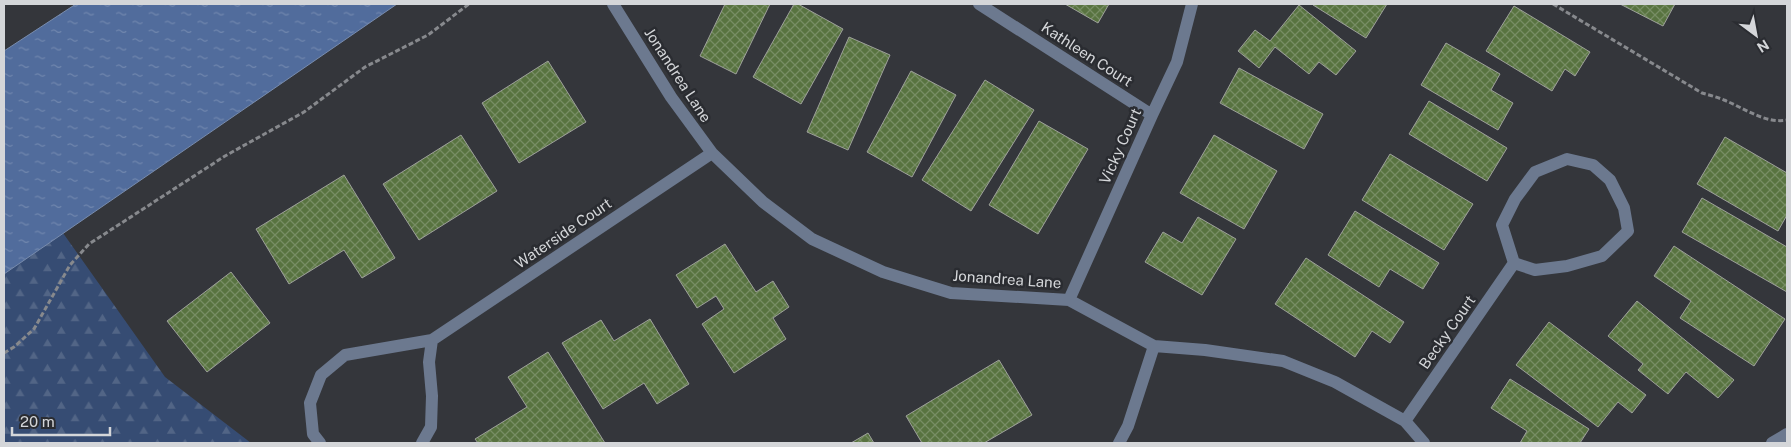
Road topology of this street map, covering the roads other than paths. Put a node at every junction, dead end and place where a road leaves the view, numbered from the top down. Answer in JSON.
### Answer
{"nodes":[{"id":1,"x":613,"y":4,"type":"edge"},
{"id":2,"x":979,"y":4,"type":"edge"},
{"id":3,"x":1192,"y":4,"type":"edge"},
{"id":4,"x":1152,"y":115,"type":"junction"},
{"id":5,"x":712,"y":153,"type":"junction"},
{"id":6,"x":1514,"y":263,"type":"junction"},
{"id":7,"x":1069,"y":300,"type":"junction"},
{"id":8,"x":432,"y":340,"type":"junction"},
{"id":9,"x":1154,"y":346,"type":"junction"},
{"id":10,"x":1406,"y":421,"type":"junction"},
{"id":11,"x":1787,"y":434,"type":"edge"},
{"id":12,"x":320,"y":443,"type":"edge"},
{"id":13,"x":422,"y":443,"type":"edge"},
{"id":14,"x":1119,"y":443,"type":"edge"},
{"id":15,"x":1424,"y":443,"type":"edge"},
{"id":16,"x":1772,"y":443,"type":"edge"}],
"edges":[{"from":1,"to":5,"type":"street","name":"Jonandrea Lane"},
{"from":2,"to":4,"type":"street","name":"Kathleen Court"},
{"from":3,"to":4,"type":"street","name":"Vicky Court"},
{"from":4,"to":7,"type":"street","name":"Vicky Court"},
{"from":5,"to":7,"type":"street","name":"Jonandrea Lane"},
{"from":5,"to":8,"type":"street","name":"Waterside Court"},
{"from":6,"to":6,"type":"street"},
{"from":6,"to":10,"type":"street","name":"Becky Court"},
{"from":7,"to":9,"type":"street","name":"Jonandrea Lane"},
{"from":8,"to":12,"type":"street","name":"Waterside Court"},
{"from":8,"to":13,"type":"street"},
{"from":9,"to":10,"type":"street","name":"Jonandrea Lane"},
{"from":9,"to":14,"type":"street"},
{"from":10,"to":15,"type":"street","name":"Jonandrea Lane"},
{"from":11,"to":16,"type":"street"}]}
